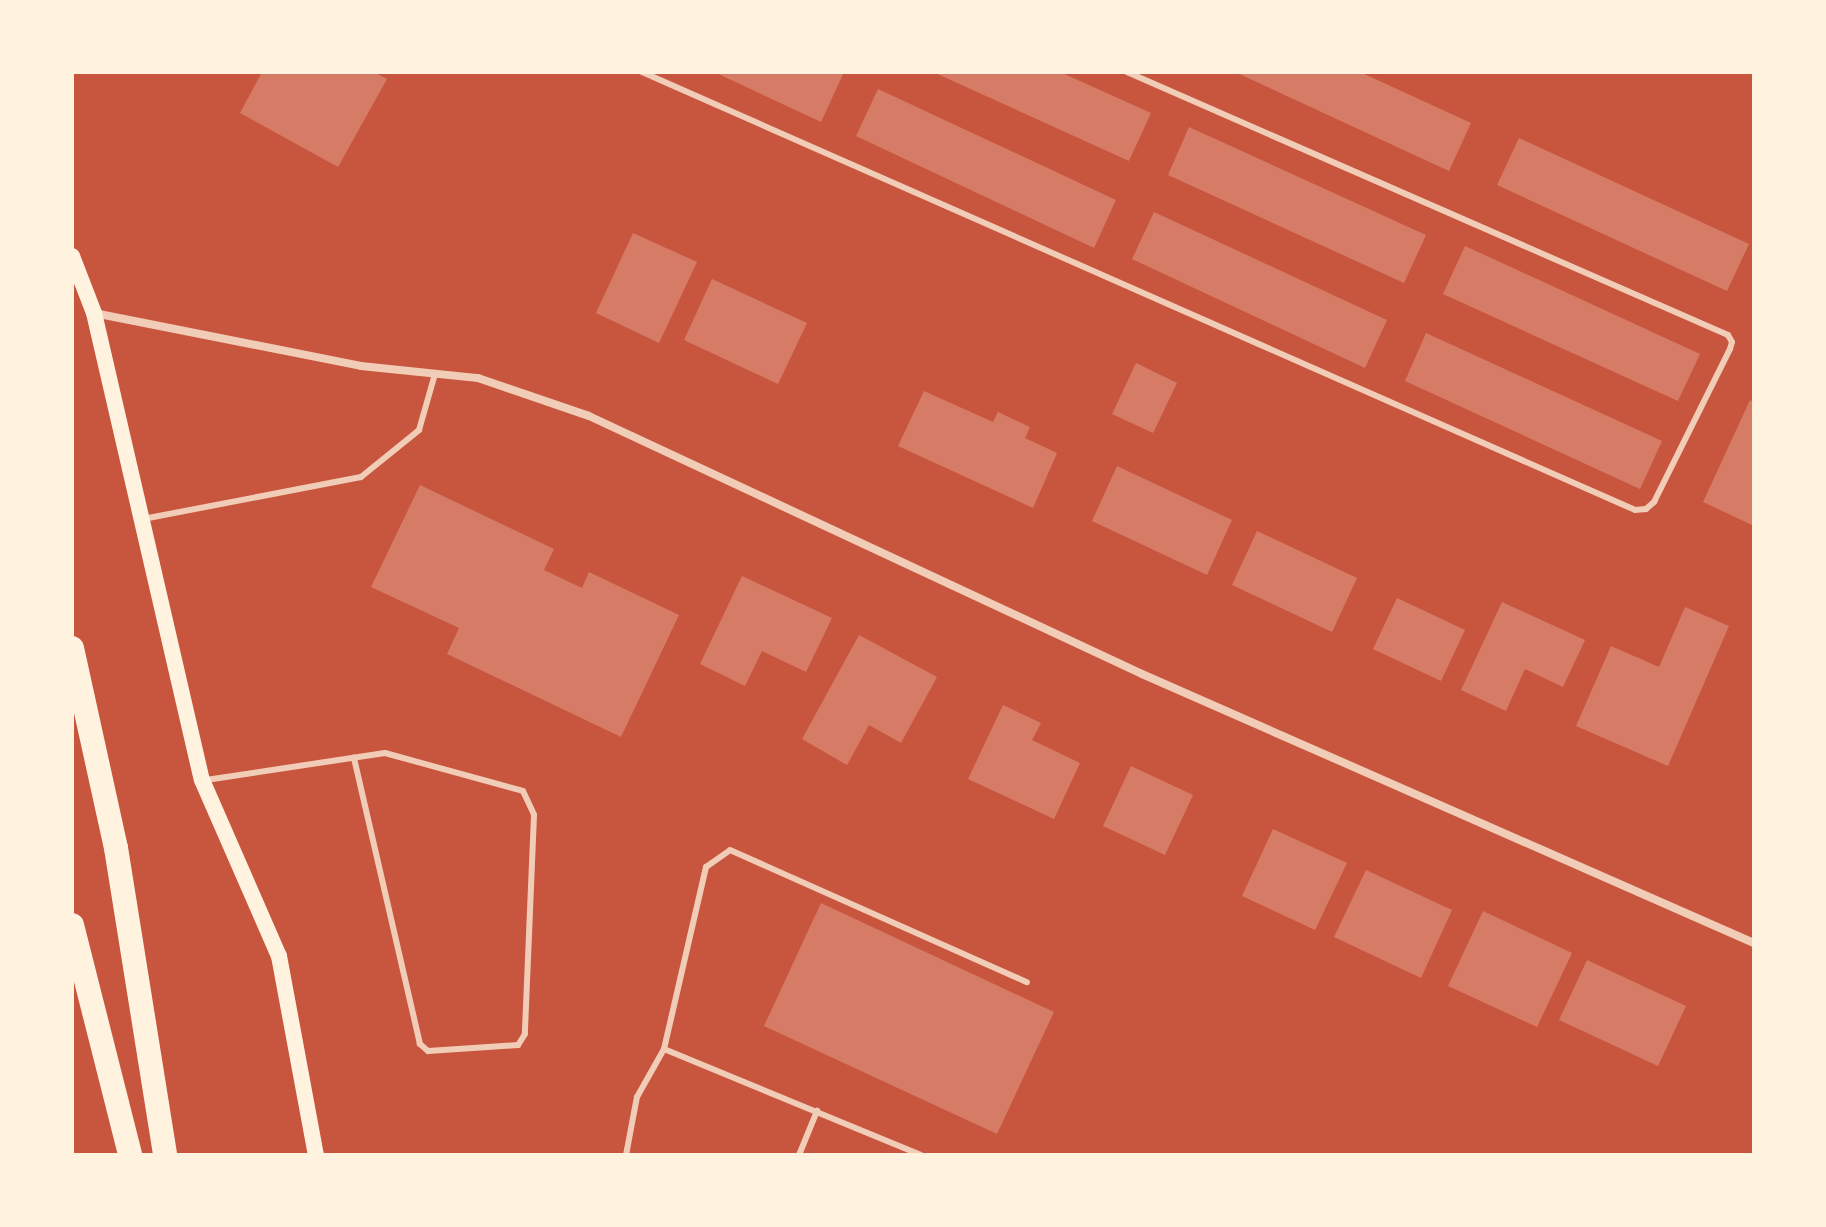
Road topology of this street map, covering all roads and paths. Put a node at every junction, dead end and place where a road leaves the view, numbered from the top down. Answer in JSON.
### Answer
{"nodes":[{"id":1,"x":642,"y":72,"type":"edge"},
{"id":2,"x":1127,"y":72,"type":"edge"},
{"id":3,"x":72,"y":256,"type":"edge"},
{"id":4,"x":94,"y":313,"type":"junction"},
{"id":5,"x":435,"y":374,"type":"junction"},
{"id":6,"x":143,"y":519,"type":"junction"},
{"id":7,"x":72,"y":648,"type":"edge"},
{"id":8,"x":354,"y":758,"type":"junction"},
{"id":9,"x":202,"y":780,"type":"junction"},
{"id":10,"x":72,"y":925,"type":"edge"},
{"id":11,"x":1754,"y":943,"type":"edge"},
{"id":12,"x":1027,"y":982,"type":"dead end"},
{"id":13,"x":664,"y":1049,"type":"junction"},
{"id":14,"x":817,"y":1111,"type":"junction"},
{"id":15,"x":130,"y":1155,"type":"edge"},
{"id":16,"x":165,"y":1155,"type":"edge"},
{"id":17,"x":316,"y":1155,"type":"edge"},
{"id":18,"x":626,"y":1155,"type":"edge"},
{"id":19,"x":799,"y":1155,"type":"edge"},
{"id":20,"x":921,"y":1155,"type":"edge"}],
"edges":[{"from":1,"to":2,"type":"lane"},
{"from":3,"to":4,"type":"main road"},
{"from":4,"to":5,"type":"street"},
{"from":4,"to":6,"type":"main road"},
{"from":5,"to":6,"type":"lane"},
{"from":5,"to":11,"type":"street"},
{"from":6,"to":9,"type":"main road"},
{"from":7,"to":16,"type":"highway"},
{"from":8,"to":8,"type":"lane"},
{"from":8,"to":9,"type":"lane"},
{"from":9,"to":17,"type":"main road"},
{"from":10,"to":15,"type":"highway"},
{"from":12,"to":13,"type":"lane"},
{"from":13,"to":14,"type":"lane"},
{"from":13,"to":18,"type":"lane"},
{"from":14,"to":19,"type":"lane"},
{"from":14,"to":20,"type":"lane"}]}
